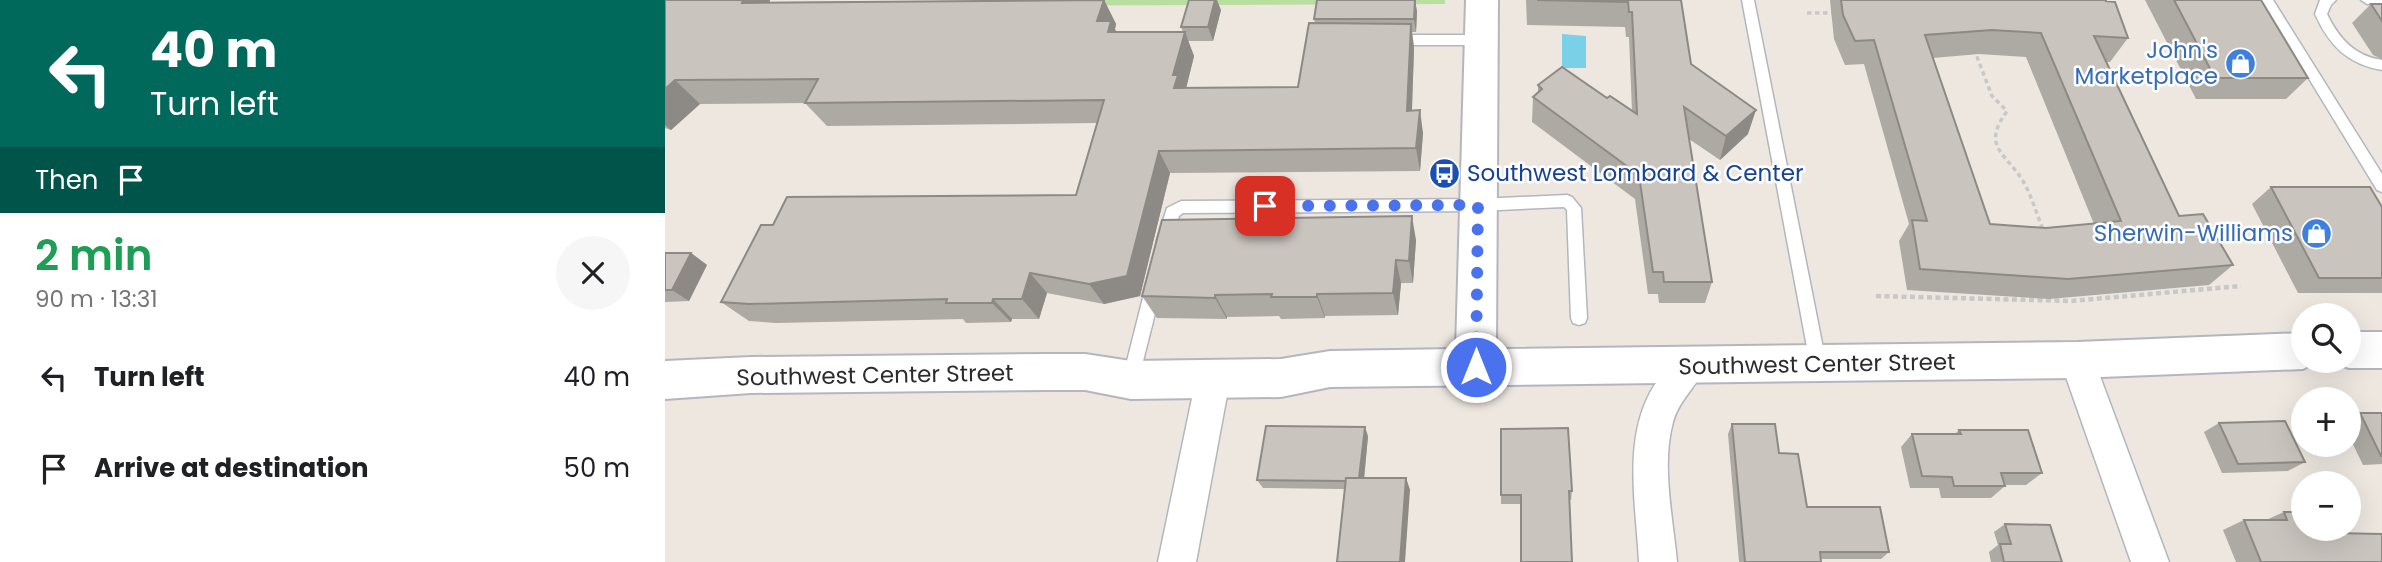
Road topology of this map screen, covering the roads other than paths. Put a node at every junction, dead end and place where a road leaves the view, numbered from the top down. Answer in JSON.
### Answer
{"nodes":[{"id":1,"x":1482,"y":0,"type":"edge"},
{"id":2,"x":1748,"y":0,"type":"edge"},
{"id":3,"x":2267,"y":0,"type":"edge"},
{"id":4,"x":2330,"y":0,"type":"edge"},
{"id":5,"x":2367,"y":0,"type":"edge"},
{"id":6,"x":2382,"y":0,"type":"edge"},
{"id":7,"x":1383,"y":40,"type":"edge"},
{"id":8,"x":1482,"y":40,"type":"junction"},
{"id":9,"x":2382,"y":65,"type":"edge"},
{"id":10,"x":2382,"y":186,"type":"edge"},
{"id":11,"x":1478,"y":205,"type":"junction"},
{"id":12,"x":1579,"y":318,"type":"dead end"},
{"id":13,"x":2361,"y":350,"type":"edge"},
{"id":14,"x":2382,"y":350,"type":"edge"},
{"id":15,"x":2291,"y":351,"type":"edge"},
{"id":16,"x":2077,"y":360,"type":"junction"},
{"id":17,"x":1135,"y":361,"type":"junction"},
{"id":18,"x":1818,"y":363,"type":"junction"},
{"id":19,"x":1689,"y":366,"type":"junction"},
{"id":20,"x":1476,"y":367,"type":"junction"},
{"id":21,"x":1330,"y":369,"type":"junction"},
{"id":22,"x":1085,"y":372,"type":"junction"},
{"id":23,"x":1213,"y":379,"type":"junction"},
{"id":24,"x":665,"y":380,"type":"edge"},
{"id":25,"x":1177,"y":562,"type":"edge"},
{"id":26,"x":1658,"y":562,"type":"edge"},
{"id":27,"x":2150,"y":562,"type":"edge"}],
"edges":[{"from":1,"to":8,"type":"street"},
{"from":2,"to":18,"type":"lane"},
{"from":3,"to":10,"type":"lane"},
{"from":4,"to":9,"type":"lane"},
{"from":5,"to":6,"type":"lane"},
{"from":7,"to":8,"type":"lane"},
{"from":8,"to":11,"type":"street"},
{"from":11,"to":12,"type":"lane"},
{"from":11,"to":17,"type":"lane"},
{"from":11,"to":20,"type":"street"},
{"from":13,"to":14,"type":"street"},
{"from":15,"to":16,"type":"street","name":"Southwest Center Street"},
{"from":16,"to":18,"type":"street","name":"Southwest Center Street"},
{"from":16,"to":27,"type":"street"},
{"from":17,"to":21,"type":"street","name":"Southwest Center Street"},
{"from":17,"to":22,"type":"street","name":"Southwest Center Street"},
{"from":18,"to":19,"type":"street","name":"Southwest Center Street"},
{"from":19,"to":20,"type":"street","name":"Southwest Center Street"},
{"from":19,"to":26,"type":"street"},
{"from":20,"to":21,"type":"street","name":"Southwest Center Street"},
{"from":21,"to":23,"type":"street","name":"Southwest Center Street"},
{"from":22,"to":23,"type":"street","name":"Southwest Center Street"},
{"from":22,"to":24,"type":"street","name":"Southwest Center Street"},
{"from":23,"to":25,"type":"street"}]}
